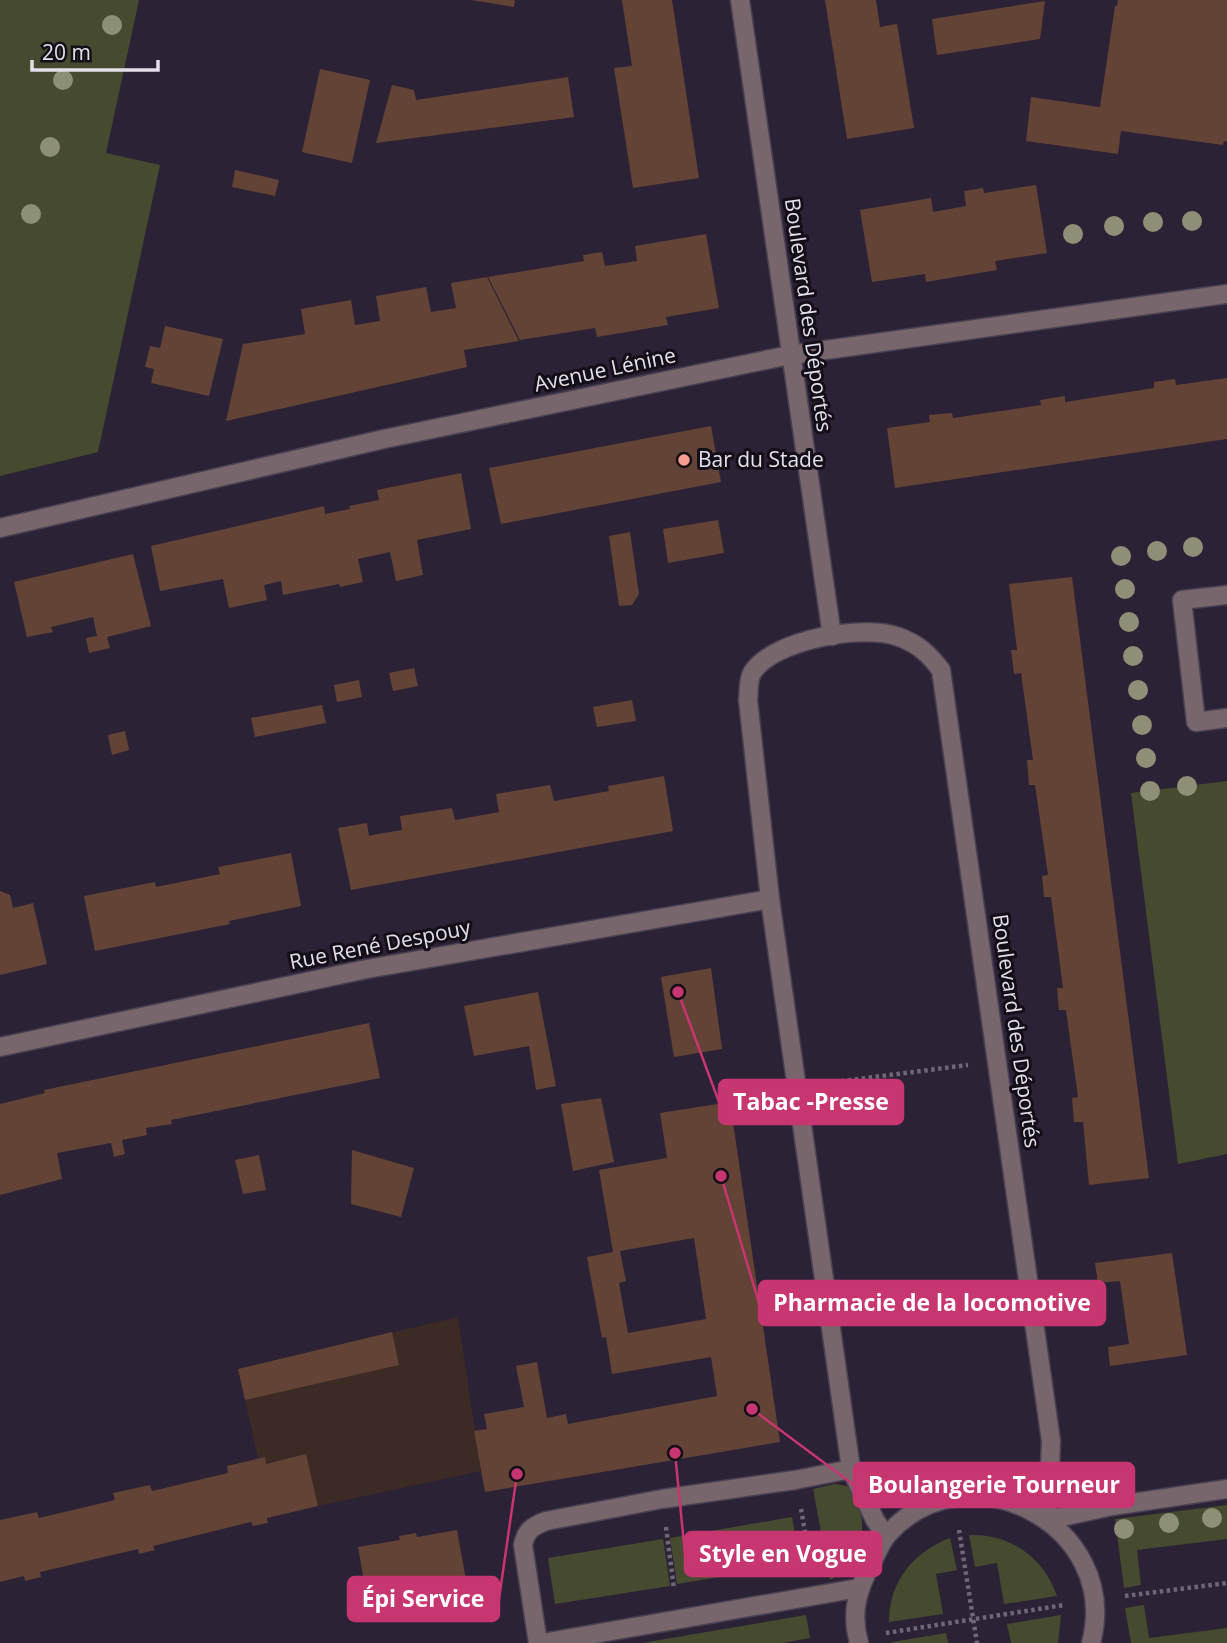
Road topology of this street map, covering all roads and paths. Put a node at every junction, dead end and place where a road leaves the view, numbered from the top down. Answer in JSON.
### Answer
{"nodes":[{"id":1,"x":740,"y":0,"type":"edge"},
{"id":2,"x":1227,"y":294,"type":"edge"},
{"id":3,"x":790,"y":355,"type":"junction"},
{"id":4,"x":0,"y":527,"type":"edge"},
{"id":5,"x":1227,"y":595,"type":"edge"},
{"id":6,"x":832,"y":636,"type":"junction"},
{"id":7,"x":1227,"y":718,"type":"edge"},
{"id":8,"x":770,"y":899,"type":"junction"},
{"id":9,"x":0,"y":1047,"type":"edge"},
{"id":10,"x":997,"y":1062,"type":"junction"},
{"id":11,"x":795,"y":1087,"type":"junction"},
{"id":12,"x":851,"y":1469,"type":"junction"},
{"id":13,"x":795,"y":1480,"type":"junction"},
{"id":14,"x":1227,"y":1489,"type":"edge"},
{"id":15,"x":954,"y":1498,"type":"junction"},
{"id":16,"x":662,"y":1499,"type":"junction"},
{"id":17,"x":1048,"y":1520,"type":"junction"},
{"id":18,"x":886,"y":1536,"type":"junction"},
{"id":19,"x":1227,"y":1583,"type":"edge"},
{"id":20,"x":859,"y":1588,"type":"junction"},
{"id":21,"x":674,"y":1589,"type":"dead end"},
{"id":22,"x":816,"y":1594,"type":"junction"},
{"id":23,"x":1094,"y":1600,"type":"junction"},
{"id":24,"x":974,"y":1619,"type":"junction"},
{"id":25,"x":858,"y":1640,"type":"edge"},
{"id":26,"x":540,"y":1643,"type":"edge"},
{"id":27,"x":977,"y":1643,"type":"edge"},
{"id":28,"x":1091,"y":1643,"type":"edge"}],
"edges":[{"from":1,"to":3,"type":"street","name":"Boulevard des Déportés"},
{"from":2,"to":3,"type":"street","name":"Avenue Lénine"},
{"from":3,"to":4,"type":"street","name":"Avenue Lénine"},
{"from":3,"to":6,"type":"street","name":"Boulevard des Déportés"},
{"from":5,"to":7,"type":"street"},
{"from":6,"to":8,"type":"street","name":"Boulevard des Déportés"},
{"from":6,"to":10,"type":"street","name":"Boulevard des Déportés"},
{"from":8,"to":9,"type":"street","name":"Rue René Despouy"},
{"from":8,"to":11,"type":"street","name":"Boulevard des Déportés"},
{"from":10,"to":11,"type":"path"},
{"from":10,"to":17,"type":"street","name":"Boulevard des Déportés"},
{"from":11,"to":12,"type":"street","name":"Boulevard des Déportés"},
{"from":12,"to":13,"type":"street"},
{"from":12,"to":18,"type":"street","name":"Boulevard des Déportés"},
{"from":13,"to":16,"type":"street"},
{"from":13,"to":22,"type":"path"},
{"from":14,"to":17,"type":"street"},
{"from":15,"to":17,"type":"street"},
{"from":15,"to":18,"type":"street"},
{"from":15,"to":24,"type":"path"},
{"from":16,"to":21,"type":"path"},
{"from":16,"to":26,"type":"street"},
{"from":17,"to":23,"type":"street"},
{"from":18,"to":20,"type":"street"},
{"from":19,"to":23,"type":"path"},
{"from":20,"to":22,"type":"street"},
{"from":20,"to":25,"type":"street"},
{"from":22,"to":26,"type":"street"},
{"from":23,"to":24,"type":"path"},
{"from":23,"to":28,"type":"street"},
{"from":24,"to":25,"type":"path"},
{"from":24,"to":27,"type":"path"}]}
